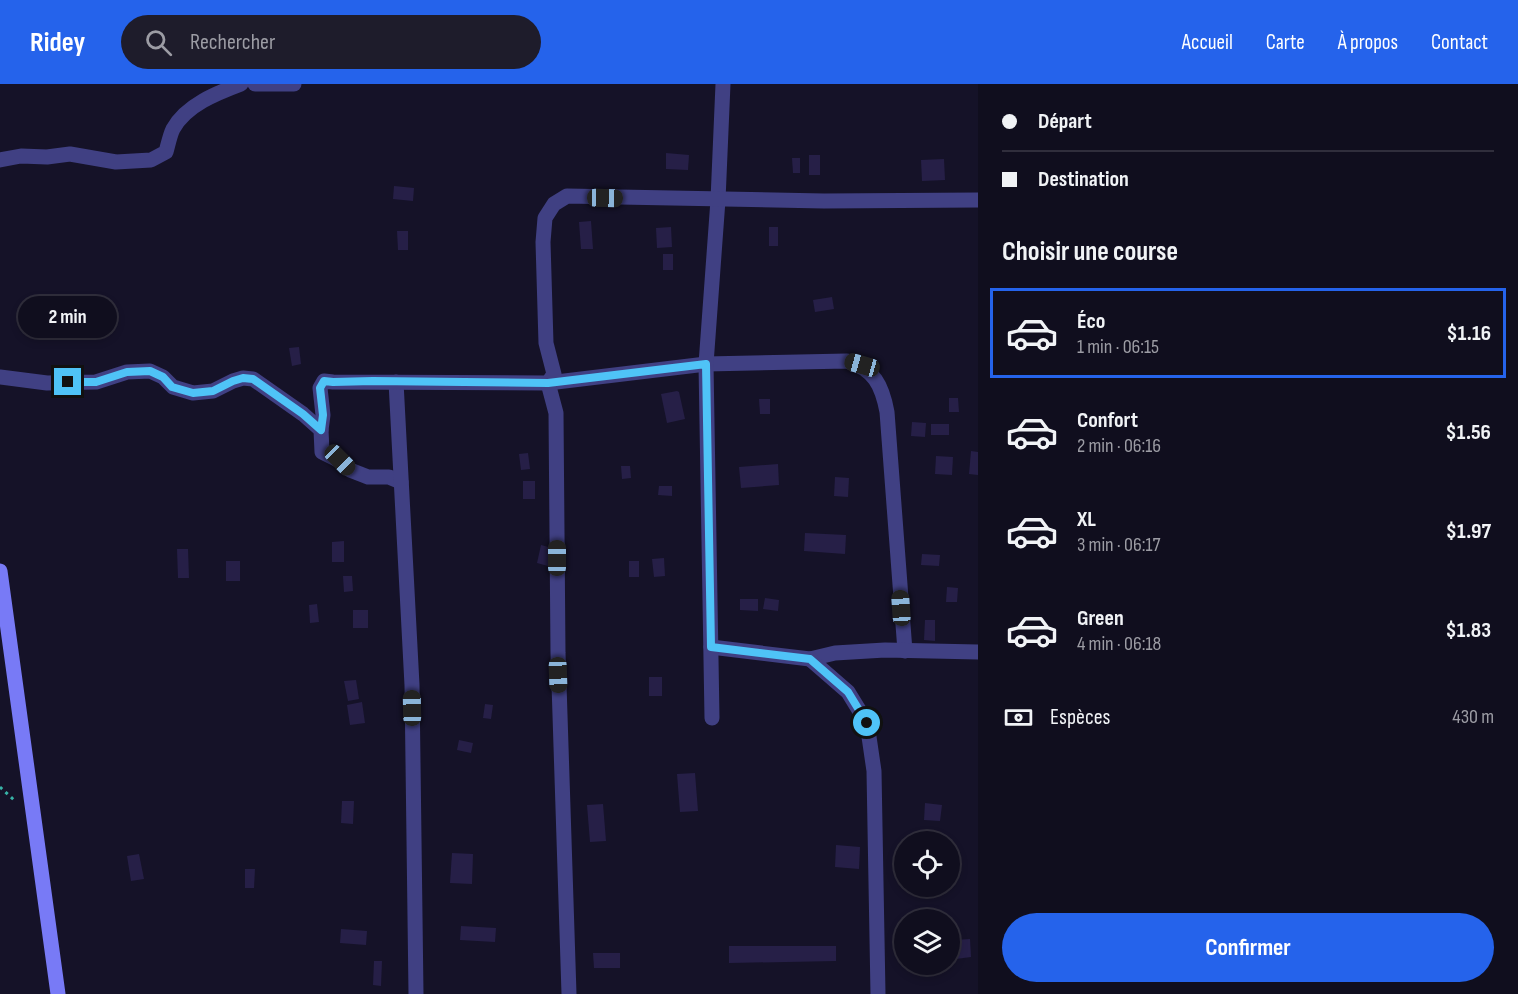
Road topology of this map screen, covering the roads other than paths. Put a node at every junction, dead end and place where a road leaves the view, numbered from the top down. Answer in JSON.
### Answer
{"nodes":[{"id":1,"x":241,"y":84,"type":"edge"},
{"id":2,"x":255,"y":84,"type":"edge"},
{"id":3,"x":294,"y":84,"type":"edge"},
{"id":4,"x":723,"y":84,"type":"edge"},
{"id":5,"x":0,"y":160,"type":"edge"},
{"id":6,"x":718,"y":200,"type":"junction"},
{"id":7,"x":978,"y":200,"type":"edge"},
{"id":8,"x":706,"y":364,"type":"junction"},
{"id":9,"x":0,"y":377,"type":"edge"},
{"id":10,"x":396,"y":382,"type":"junction"},
{"id":11,"x":548,"y":383,"type":"junction"},
{"id":12,"x":321,"y":430,"type":"junction"},
{"id":13,"x":401,"y":482,"type":"junction"},
{"id":14,"x":0,"y":571,"type":"edge"},
{"id":15,"x":711,"y":647,"type":"junction"},
{"id":16,"x":904,"y":651,"type":"junction"},
{"id":17,"x":978,"y":652,"type":"edge"},
{"id":18,"x":810,"y":659,"type":"junction"},
{"id":19,"x":712,"y":718,"type":"dead end"},
{"id":20,"x":58,"y":994,"type":"edge"},
{"id":21,"x":416,"y":994,"type":"edge"},
{"id":22,"x":569,"y":994,"type":"edge"},
{"id":23,"x":878,"y":994,"type":"edge"}],
"edges":[{"from":1,"to":5,"type":"street"},
{"from":2,"to":3,"type":"street"},
{"from":4,"to":6,"type":"street"},
{"from":6,"to":7,"type":"street"},
{"from":6,"to":8,"type":"street"},
{"from":6,"to":11,"type":"street"},
{"from":8,"to":11,"type":"street"},
{"from":8,"to":15,"type":"street"},
{"from":8,"to":16,"type":"street"},
{"from":9,"to":12,"type":"street"},
{"from":10,"to":11,"type":"street"},
{"from":10,"to":12,"type":"street"},
{"from":10,"to":13,"type":"street"},
{"from":11,"to":22,"type":"street"},
{"from":12,"to":13,"type":"street"},
{"from":13,"to":21,"type":"street"},
{"from":14,"to":20,"type":"main road"},
{"from":15,"to":18,"type":"street"},
{"from":15,"to":19,"type":"street"},
{"from":16,"to":17,"type":"street"},
{"from":16,"to":18,"type":"street"},
{"from":18,"to":23,"type":"street"}]}
